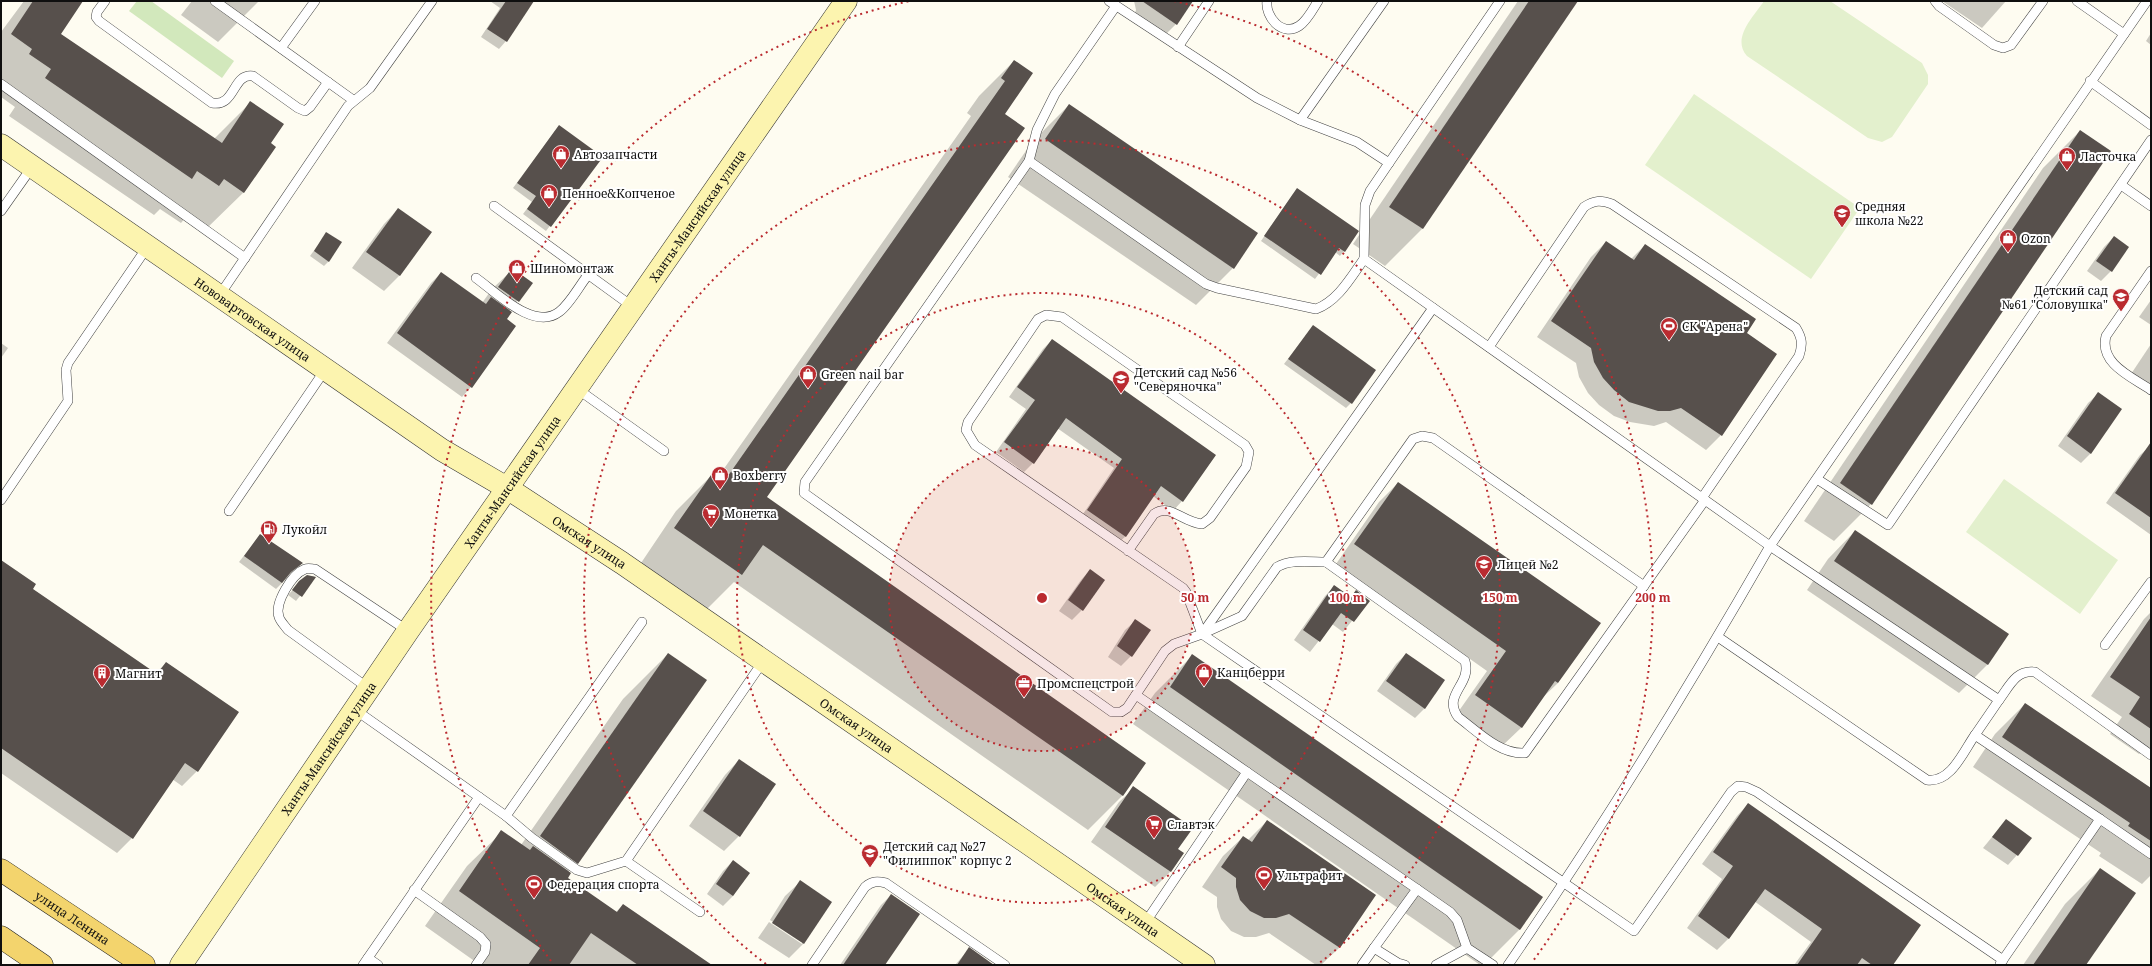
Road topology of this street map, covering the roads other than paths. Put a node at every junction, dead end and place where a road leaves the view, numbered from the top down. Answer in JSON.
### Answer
{"nodes":[{"id":1,"x":105,"y":1,"type":"edge"},
{"id":2,"x":215,"y":1,"type":"edge"},
{"id":3,"x":315,"y":1,"type":"edge"},
{"id":4,"x":432,"y":1,"type":"edge"},
{"id":5,"x":846,"y":1,"type":"edge"},
{"id":6,"x":1210,"y":1,"type":"edge"},
{"id":7,"x":1267,"y":1,"type":"edge"},
{"id":8,"x":1318,"y":1,"type":"edge"},
{"id":9,"x":1384,"y":1,"type":"edge"},
{"id":10,"x":1500,"y":1,"type":"edge"},
{"id":11,"x":1935,"y":1,"type":"edge"},
{"id":12,"x":2043,"y":1,"type":"edge"},
{"id":13,"x":2077,"y":1,"type":"edge"},
{"id":14,"x":2147,"y":1,"type":"edge"},
{"id":15,"x":1112,"y":3,"type":"edge"},
{"id":16,"x":2124,"y":34,"type":"junction"},
{"id":17,"x":1178,"y":47,"type":"junction"},
{"id":18,"x":281,"y":48,"type":"junction"},
{"id":19,"x":2090,"y":81,"type":"junction"},
{"id":20,"x":328,"y":82,"type":"junction"},
{"id":21,"x":1,"y":84,"type":"edge"},
{"id":22,"x":353,"y":100,"type":"junction"},
{"id":23,"x":1300,"y":120,"type":"junction"},
{"id":24,"x":2151,"y":125,"type":"edge"},
{"id":25,"x":2151,"y":140,"type":"edge"},
{"id":26,"x":1,"y":145,"type":"edge"},
{"id":27,"x":2148,"y":150,"type":"edge"},
{"id":28,"x":1030,"y":161,"type":"junction"},
{"id":29,"x":1389,"y":163,"type":"junction"},
{"id":30,"x":32,"y":167,"type":"junction"},
{"id":31,"x":2121,"y":185,"type":"junction"},
{"id":32,"x":494,"y":206,"type":"dead end"},
{"id":33,"x":2151,"y":206,"type":"edge"},
{"id":34,"x":1,"y":211,"type":"edge"},
{"id":35,"x":148,"y":246,"type":"junction"},
{"id":36,"x":244,"y":258,"type":"junction"},
{"id":37,"x":1364,"y":259,"type":"junction"},
{"id":38,"x":2151,"y":271,"type":"edge"},
{"id":39,"x":588,"y":275,"type":"junction"},
{"id":40,"x":476,"y":278,"type":"dead end"},
{"id":41,"x":219,"y":296,"type":"junction"},
{"id":42,"x":633,"y":307,"type":"junction"},
{"id":43,"x":1433,"y":308,"type":"junction"},
{"id":44,"x":1489,"y":347,"type":"junction"},
{"id":45,"x":325,"y":370,"type":"junction"},
{"id":46,"x":576,"y":388,"type":"junction"},
{"id":47,"x":2151,"y":390,"type":"edge"},
{"id":48,"x":664,"y":451,"type":"dead end"},
{"id":49,"x":1817,"y":479,"type":"junction"},
{"id":50,"x":507,"y":488,"type":"junction"},
{"id":51,"x":1704,"y":499,"type":"junction"},
{"id":52,"x":1,"y":500,"type":"edge"},
{"id":53,"x":229,"y":511,"type":"dead end"},
{"id":54,"x":1770,"y":546,"type":"junction"},
{"id":55,"x":1128,"y":550,"type":"junction"},
{"id":56,"x":1326,"y":562,"type":"junction"},
{"id":57,"x":2151,"y":582,"type":"edge"},
{"id":58,"x":1644,"y":586,"type":"junction"},
{"id":59,"x":642,"y":622,"type":"dead end"},
{"id":60,"x":408,"y":631,"type":"junction"},
{"id":61,"x":1202,"y":634,"type":"junction"},
{"id":62,"x":1718,"y":637,"type":"junction"},
{"id":63,"x":2105,"y":646,"type":"dead end"},
{"id":64,"x":764,"y":659,"type":"junction"},
{"id":65,"x":368,"y":688,"type":"junction"},
{"id":66,"x":1136,"y":695,"type":"junction"},
{"id":67,"x":1999,"y":700,"type":"junction"},
{"id":68,"x":354,"y":709,"type":"junction"},
{"id":69,"x":1975,"y":735,"type":"junction"},
{"id":70,"x":2151,"y":755,"type":"edge"},
{"id":71,"x":1248,"y":772,"type":"junction"},
{"id":72,"x":479,"y":797,"type":"junction"},
{"id":73,"x":506,"y":816,"type":"junction"},
{"id":74,"x":2100,"y":819,"type":"junction"},
{"id":75,"x":2151,"y":854,"type":"edge"},
{"id":76,"x":626,"y":861,"type":"junction"},
{"id":77,"x":1,"y":870,"type":"edge"},
{"id":78,"x":1564,"y":883,"type":"junction"},
{"id":79,"x":1417,"y":889,"type":"junction"},
{"id":80,"x":414,"y":890,"type":"junction"},
{"id":81,"x":700,"y":912,"type":"dead end"},
{"id":82,"x":1145,"y":923,"type":"junction"},
{"id":83,"x":1,"y":937,"type":"edge"},
{"id":84,"x":1374,"y":948,"type":"junction"},
{"id":85,"x":1467,"y":948,"type":"junction"},
{"id":86,"x":365,"y":961,"type":"edge"},
{"id":87,"x":2002,"y":962,"type":"edge"},
{"id":88,"x":42,"y":965,"type":"edge"},
{"id":89,"x":144,"y":965,"type":"edge"},
{"id":90,"x":181,"y":965,"type":"edge"},
{"id":91,"x":378,"y":965,"type":"edge"},
{"id":92,"x":476,"y":965,"type":"edge"},
{"id":93,"x":812,"y":965,"type":"edge"},
{"id":94,"x":1005,"y":965,"type":"edge"},
{"id":95,"x":1204,"y":965,"type":"edge"},
{"id":96,"x":1362,"y":965,"type":"edge"},
{"id":97,"x":1405,"y":965,"type":"edge"},
{"id":98,"x":1436,"y":965,"type":"edge"},
{"id":99,"x":1493,"y":965,"type":"edge"},
{"id":100,"x":1508,"y":965,"type":"edge"}],
"edges":[{"from":1,"to":20,"type":"lane"},
{"from":2,"to":18,"type":"lane"},
{"from":3,"to":18,"type":"lane"},
{"from":4,"to":22,"type":"lane"},
{"from":5,"to":42,"type":"main road","name":"Ханты-Мансийская улица"},
{"from":6,"to":17,"type":"lane"},
{"from":7,"to":8,"type":"lane"},
{"from":9,"to":23,"type":"lane"},
{"from":10,"to":29,"type":"lane"},
{"from":11,"to":12,"type":"lane"},
{"from":13,"to":16,"type":"lane"},
{"from":14,"to":16,"type":"lane"},
{"from":15,"to":17,"type":"lane"},
{"from":15,"to":28,"type":"lane"},
{"from":16,"to":19,"type":"lane"},
{"from":17,"to":23,"type":"lane"},
{"from":18,"to":20,"type":"lane"},
{"from":19,"to":24,"type":"lane"},
{"from":19,"to":49,"type":"lane"},
{"from":20,"to":22,"type":"lane"},
{"from":21,"to":36,"type":"lane"},
{"from":22,"to":36,"type":"lane"},
{"from":23,"to":29,"type":"lane"},
{"from":25,"to":27,"type":"lane"},
{"from":26,"to":30,"type":"main road","name":"Нововартовская улица"},
{"from":27,"to":31,"type":"lane"},
{"from":28,"to":37,"type":"lane"},
{"from":28,"to":66,"type":"lane"},
{"from":29,"to":37,"type":"lane"},
{"from":30,"to":34,"type":"lane"},
{"from":30,"to":35,"type":"main road","name":"Нововартовская улица"},
{"from":31,"to":33,"type":"lane"},
{"from":31,"to":49,"type":"lane"},
{"from":32,"to":39,"type":"lane"},
{"from":35,"to":41,"type":"main road","name":"Нововартовская улица"},
{"from":35,"to":52,"type":"lane"},
{"from":36,"to":41,"type":"lane"},
{"from":37,"to":43,"type":"lane"},
{"from":38,"to":47,"type":"lane"},
{"from":39,"to":40,"type":"lane"},
{"from":39,"to":42,"type":"lane"},
{"from":41,"to":45,"type":"main road","name":"Нововартовская улица"},
{"from":42,"to":46,"type":"main road","name":"Ханты-Мансийская улица"},
{"from":43,"to":44,"type":"lane"},
{"from":43,"to":61,"type":"lane"},
{"from":44,"to":51,"type":"lane"},
{"from":44,"to":51,"type":"lane"},
{"from":45,"to":50,"type":"main road","name":"Нововартовская улица"},
{"from":45,"to":53,"type":"lane"},
{"from":46,"to":48,"type":"lane"},
{"from":46,"to":50,"type":"main road","name":"Ханты-Мансийская улица"},
{"from":49,"to":54,"type":"lane"},
{"from":50,"to":60,"type":"main road","name":"Ханты-Мансийская улица"},
{"from":50,"to":64,"type":"main road","name":"Омская улица"},
{"from":51,"to":54,"type":"lane"},
{"from":51,"to":58,"type":"lane"},
{"from":54,"to":62,"type":"lane"},
{"from":54,"to":67,"type":"lane"},
{"from":55,"to":55,"type":"lane"},
{"from":55,"to":61,"type":"lane"},
{"from":56,"to":58,"type":"lane"},
{"from":56,"to":58,"type":"lane"},
{"from":56,"to":61,"type":"lane"},
{"from":57,"to":63,"type":"lane"},
{"from":59,"to":73,"type":"lane"},
{"from":60,"to":65,"type":"main road","name":"Ханты-Мансийская улица"},
{"from":60,"to":65,"type":"lane"},
{"from":61,"to":66,"type":"lane"},
{"from":61,"to":78,"type":"lane"},
{"from":62,"to":69,"type":"lane"},
{"from":62,"to":78,"type":"lane"},
{"from":64,"to":76,"type":"lane"},
{"from":64,"to":82,"type":"main road","name":"Омская улица"},
{"from":65,"to":68,"type":"main road","name":"Ханты-Мансийская улица"},
{"from":66,"to":71,"type":"lane"},
{"from":67,"to":69,"type":"lane"},
{"from":67,"to":70,"type":"lane"},
{"from":68,"to":72,"type":"lane"},
{"from":68,"to":90,"type":"main road","name":"Ханты-Мансийская улица"},
{"from":69,"to":74,"type":"lane"},
{"from":71,"to":79,"type":"lane"},
{"from":71,"to":82,"type":"lane"},
{"from":72,"to":73,"type":"lane"},
{"from":72,"to":80,"type":"lane"},
{"from":73,"to":76,"type":"lane"},
{"from":74,"to":75,"type":"lane"},
{"from":74,"to":87,"type":"lane"},
{"from":76,"to":81,"type":"lane"},
{"from":77,"to":89,"type":"main road","name":"улица Ленина"},
{"from":78,"to":87,"type":"lane"},
{"from":78,"to":100,"type":"lane"},
{"from":79,"to":84,"type":"lane"},
{"from":79,"to":85,"type":"lane"},
{"from":80,"to":86,"type":"lane"},
{"from":80,"to":92,"type":"lane"},
{"from":82,"to":95,"type":"main road","name":"Омская улица"},
{"from":83,"to":88,"type":"main road"},
{"from":84,"to":96,"type":"lane"},
{"from":84,"to":97,"type":"lane"},
{"from":85,"to":98,"type":"lane"},
{"from":85,"to":99,"type":"lane"},
{"from":86,"to":91,"type":"lane"},
{"from":93,"to":94,"type":"lane"}]}
